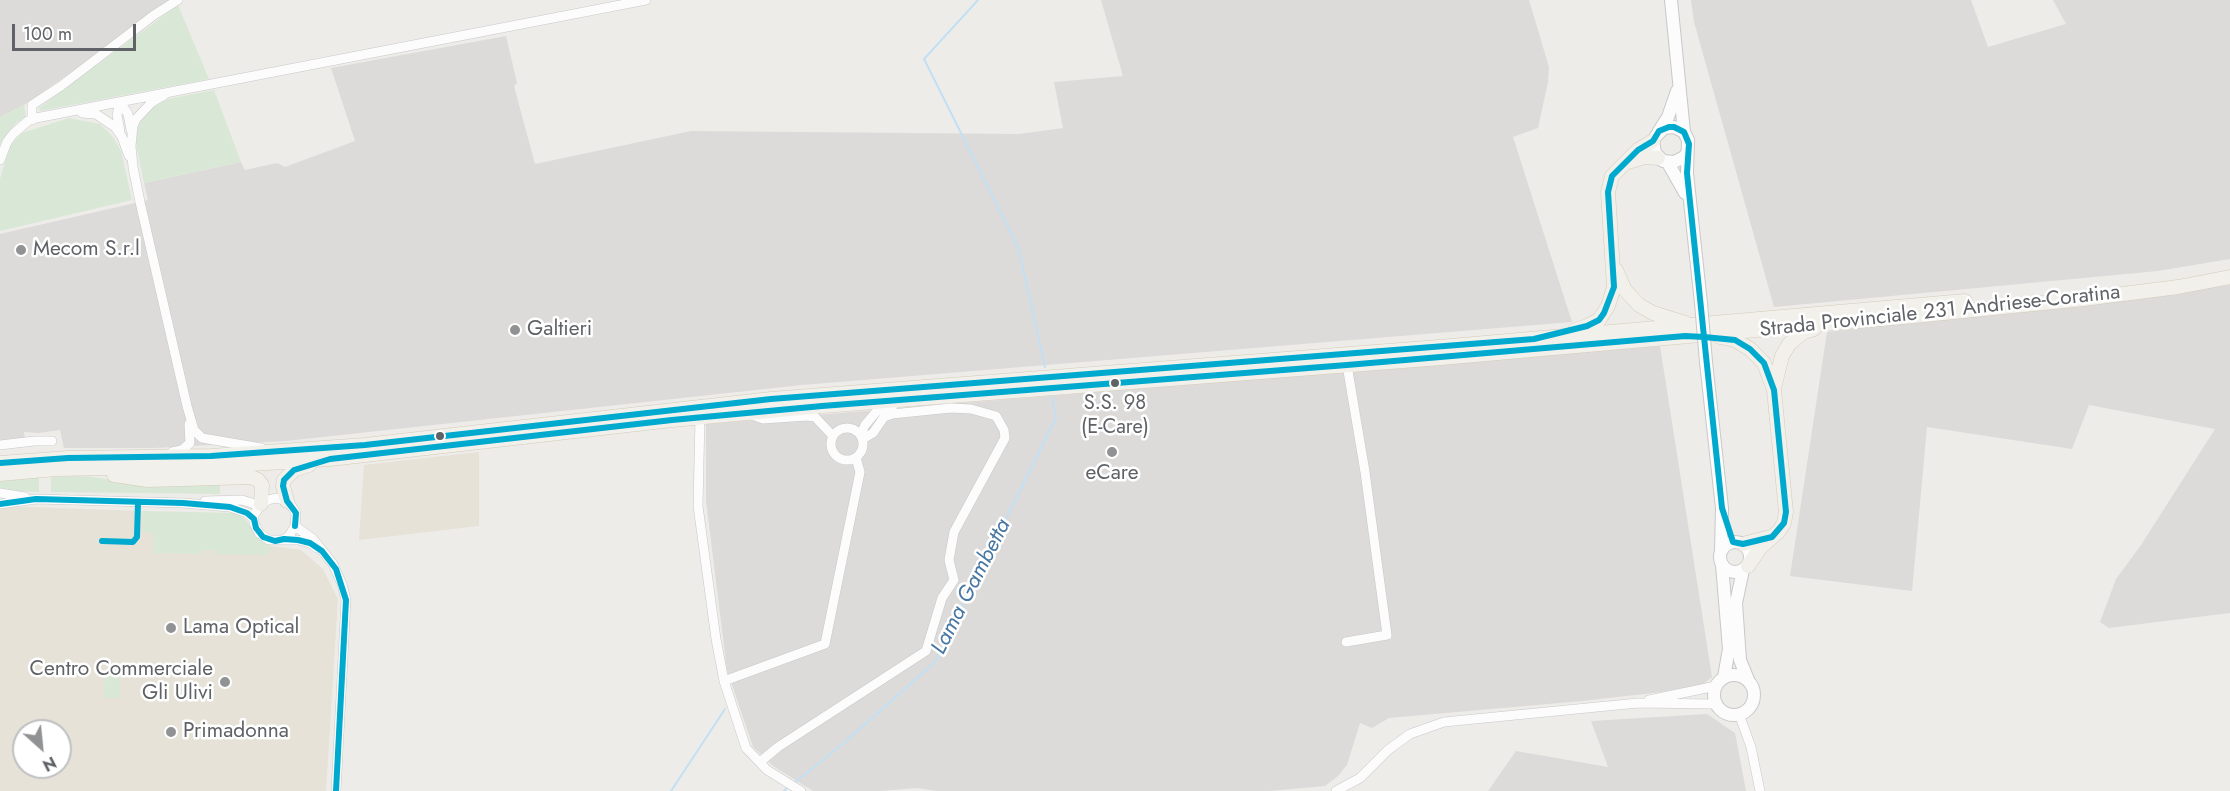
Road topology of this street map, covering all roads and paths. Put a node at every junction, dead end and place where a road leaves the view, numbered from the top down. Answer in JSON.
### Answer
{"nodes":[{"id":1,"x":178,"y":0,"type":"edge"},
{"id":2,"x":646,"y":0,"type":"edge"},
{"id":3,"x":1671,"y":0,"type":"edge"},
{"id":4,"x":1679,"y":84,"type":"junction"},
{"id":5,"x":174,"y":90,"type":"junction"},
{"id":6,"x":120,"y":102,"type":"junction"},
{"id":7,"x":63,"y":113,"type":"junction"},
{"id":8,"x":32,"y":120,"type":"junction"},
{"id":9,"x":1684,"y":132,"type":"junction"},
{"id":10,"x":127,"y":136,"type":"junction"},
{"id":11,"x":1656,"y":136,"type":"junction"},
{"id":12,"x":1687,"y":153,"type":"junction"},
{"id":13,"x":0,"y":160,"type":"edge"},
{"id":14,"x":1663,"y":160,"type":"junction"},
{"id":15,"x":1623,"y":163,"type":"junction"},
{"id":16,"x":1690,"y":203,"type":"junction"},
{"id":17,"x":1614,"y":264,"type":"junction"},
{"id":18,"x":2230,"y":276,"type":"edge"},
{"id":19,"x":1839,"y":322,"type":"junction"},
{"id":20,"x":1689,"y":331,"type":"junction"},
{"id":21,"x":1534,"y":339,"type":"junction"},
{"id":22,"x":1347,"y":365,"type":"junction"},
{"id":23,"x":1774,"y":390,"type":"junction"},
{"id":24,"x":924,"y":397,"type":"junction"},
{"id":25,"x":187,"y":406,"type":"junction"},
{"id":26,"x":744,"y":413,"type":"junction"},
{"id":27,"x":700,"y":417,"type":"junction"},
{"id":28,"x":833,"y":436,"type":"junction"},
{"id":29,"x":862,"y":437,"type":"junction"},
{"id":30,"x":52,"y":441,"type":"dead end"},
{"id":31,"x":0,"y":445,"type":"edge"},
{"id":32,"x":286,"y":452,"type":"junction"},
{"id":33,"x":157,"y":457,"type":"junction"},
{"id":34,"x":856,"y":458,"type":"junction"},
{"id":35,"x":330,"y":459,"type":"junction"},
{"id":36,"x":0,"y":463,"type":"edge"},
{"id":37,"x":76,"y":469,"type":"junction"},
{"id":38,"x":0,"y":474,"type":"edge"},
{"id":39,"x":0,"y":494,"type":"edge"},
{"id":40,"x":36,"y":500,"type":"junction"},
{"id":41,"x":287,"y":501,"type":"junction"},
{"id":42,"x":183,"y":503,"type":"junction"},
{"id":43,"x":0,"y":504,"type":"edge"},
{"id":44,"x":259,"y":506,"type":"junction"},
{"id":45,"x":1722,"y":508,"type":"junction"},
{"id":46,"x":254,"y":519,"type":"junction"},
{"id":47,"x":296,"y":526,"type":"junction"},
{"id":48,"x":1772,"y":537,"type":"junction"},
{"id":49,"x":284,"y":539,"type":"junction"},
{"id":50,"x":1738,"y":543,"type":"junction"},
{"id":51,"x":322,"y":551,"type":"junction"},
{"id":52,"x":1721,"y":551,"type":"junction"},
{"id":53,"x":1722,"y":565,"type":"junction"},
{"id":54,"x":1745,"y":568,"type":"junction"},
{"id":55,"x":1346,"y":642,"type":"dead end"},
{"id":56,"x":724,"y":681,"type":"junction"},
{"id":57,"x":1749,"y":681,"type":"junction"},
{"id":58,"x":1720,"y":682,"type":"junction"},
{"id":59,"x":1638,"y":703,"type":"junction"},
{"id":60,"x":1716,"y":704,"type":"junction"},
{"id":61,"x":1739,"y":714,"type":"junction"},
{"id":62,"x":760,"y":762,"type":"junction"},
{"id":63,"x":794,"y":787,"type":"edge"},
{"id":64,"x":336,"y":791,"type":"edge"},
{"id":65,"x":1336,"y":791,"type":"edge"},
{"id":66,"x":1760,"y":791,"type":"edge"}],
"edges":[{"from":1,"to":8,"type":"street"},
{"from":2,"to":5,"type":"street"},
{"from":3,"to":4,"type":"main road"},
{"from":4,"to":9,"type":"main road"},
{"from":4,"to":11,"type":"main road"},
{"from":5,"to":6,"type":"street"},
{"from":5,"to":10,"type":"street"},
{"from":6,"to":7,"type":"street"},
{"from":6,"to":10,"type":"street"},
{"from":7,"to":8,"type":"street"},
{"from":7,"to":10,"type":"street"},
{"from":8,"to":13,"type":"street"},
{"from":9,"to":11,"type":"main road"},
{"from":9,"to":12,"type":"main road"},
{"from":10,"to":25,"type":"street"},
{"from":11,"to":14,"type":"main road"},
{"from":11,"to":15,"type":"main road"},
{"from":12,"to":14,"type":"main road"},
{"from":12,"to":16,"type":"main road"},
{"from":14,"to":15,"type":"main road"},
{"from":14,"to":16,"type":"main road"},
{"from":15,"to":17,"type":"main road"},
{"from":16,"to":45,"type":"main road","bridge":true},
{"from":17,"to":20,"type":"main road"},
{"from":17,"to":21,"type":"main road"},
{"from":18,"to":19,"type":"main road","name":"Strada Provinciale 231 Andriese-Coratina"},
{"from":18,"to":20,"type":"main road","name":"Strada Provinciale 231 Andriese-Coratina"},
{"from":19,"to":20,"type":"main road","name":"Strada Provinciale 231 Andriese-Coratina"},
{"from":19,"to":23,"type":"main road"},
{"from":20,"to":21,"type":"main road","name":"Strada Provinciale 231 Andriese-Coratina"},
{"from":20,"to":22,"type":"main road","name":"Strada Provinciale 231 Andriese-Coratina"},
{"from":20,"to":23,"type":"main road"},
{"from":21,"to":32,"type":"main road","name":"Strada Provinciale 231 Andriese-Coratina"},
{"from":22,"to":24,"type":"main road","name":"Strada Provinciale 231 Andriese-Coratina"},
{"from":22,"to":55,"type":"street"},
{"from":23,"to":48,"type":"main road"},
{"from":24,"to":26,"type":"main road","name":"Strada Provinciale 231 Andriese-Coratina"},
{"from":24,"to":29,"type":"street"},
{"from":25,"to":32,"type":"street"},
{"from":25,"to":33,"type":"street"},
{"from":26,"to":27,"type":"main road","name":"Strada Provinciale 231 Andriese-Coratina"},
{"from":26,"to":28,"type":"street"},
{"from":27,"to":35,"type":"main road","name":"Strada Provinciale 231 Andriese-Coratina"},
{"from":27,"to":56,"type":"street"},
{"from":28,"to":29,"type":"street"},
{"from":28,"to":34,"type":"street"},
{"from":29,"to":34,"type":"street"},
{"from":29,"to":62,"type":"street"},
{"from":30,"to":31,"type":"street"},
{"from":32,"to":33,"type":"main road","name":"Strada Provinciale 231 Andriese-Coratina"},
{"from":33,"to":36,"type":"main road","name":"Strada Provinciale 231 Andriese-Coratina"},
{"from":34,"to":56,"type":"street"},
{"from":35,"to":37,"type":"main road","name":"Strada Provinciale 231 Andriese-Coratina"},
{"from":35,"to":41,"type":"main road"},
{"from":37,"to":38,"type":"main road","name":"Strada Provinciale 231 Andriese-Coratina"},
{"from":37,"to":44,"type":"main road"},
{"from":39,"to":40,"type":"street"},
{"from":40,"to":42,"type":"street"},
{"from":40,"to":43,"type":"street"},
{"from":41,"to":44,"type":"street"},
{"from":41,"to":47,"type":"street"},
{"from":42,"to":44,"type":"street"},
{"from":42,"to":46,"type":"street"},
{"from":44,"to":46,"type":"street"},
{"from":45,"to":50,"type":"main road"},
{"from":45,"to":52,"type":"main road"},
{"from":46,"to":49,"type":"street"},
{"from":47,"to":49,"type":"street"},
{"from":47,"to":51,"type":"street"},
{"from":48,"to":50,"type":"main road"},
{"from":48,"to":54,"type":"main road"},
{"from":49,"to":51,"type":"street"},
{"from":50,"to":52,"type":"main road"},
{"from":50,"to":54,"type":"main road"},
{"from":51,"to":64,"type":"street"},
{"from":52,"to":53,"type":"main road"},
{"from":53,"to":54,"type":"main road"},
{"from":53,"to":58,"type":"main road"},
{"from":54,"to":57,"type":"main road"},
{"from":56,"to":62,"type":"street"},
{"from":57,"to":58,"type":"main road"},
{"from":57,"to":61,"type":"main road"},
{"from":58,"to":59,"type":"street"},
{"from":58,"to":60,"type":"main road"},
{"from":59,"to":60,"type":"street"},
{"from":59,"to":65,"type":"street"},
{"from":60,"to":61,"type":"main road"},
{"from":61,"to":66,"type":"street"},
{"from":62,"to":63,"type":"street"}]}
